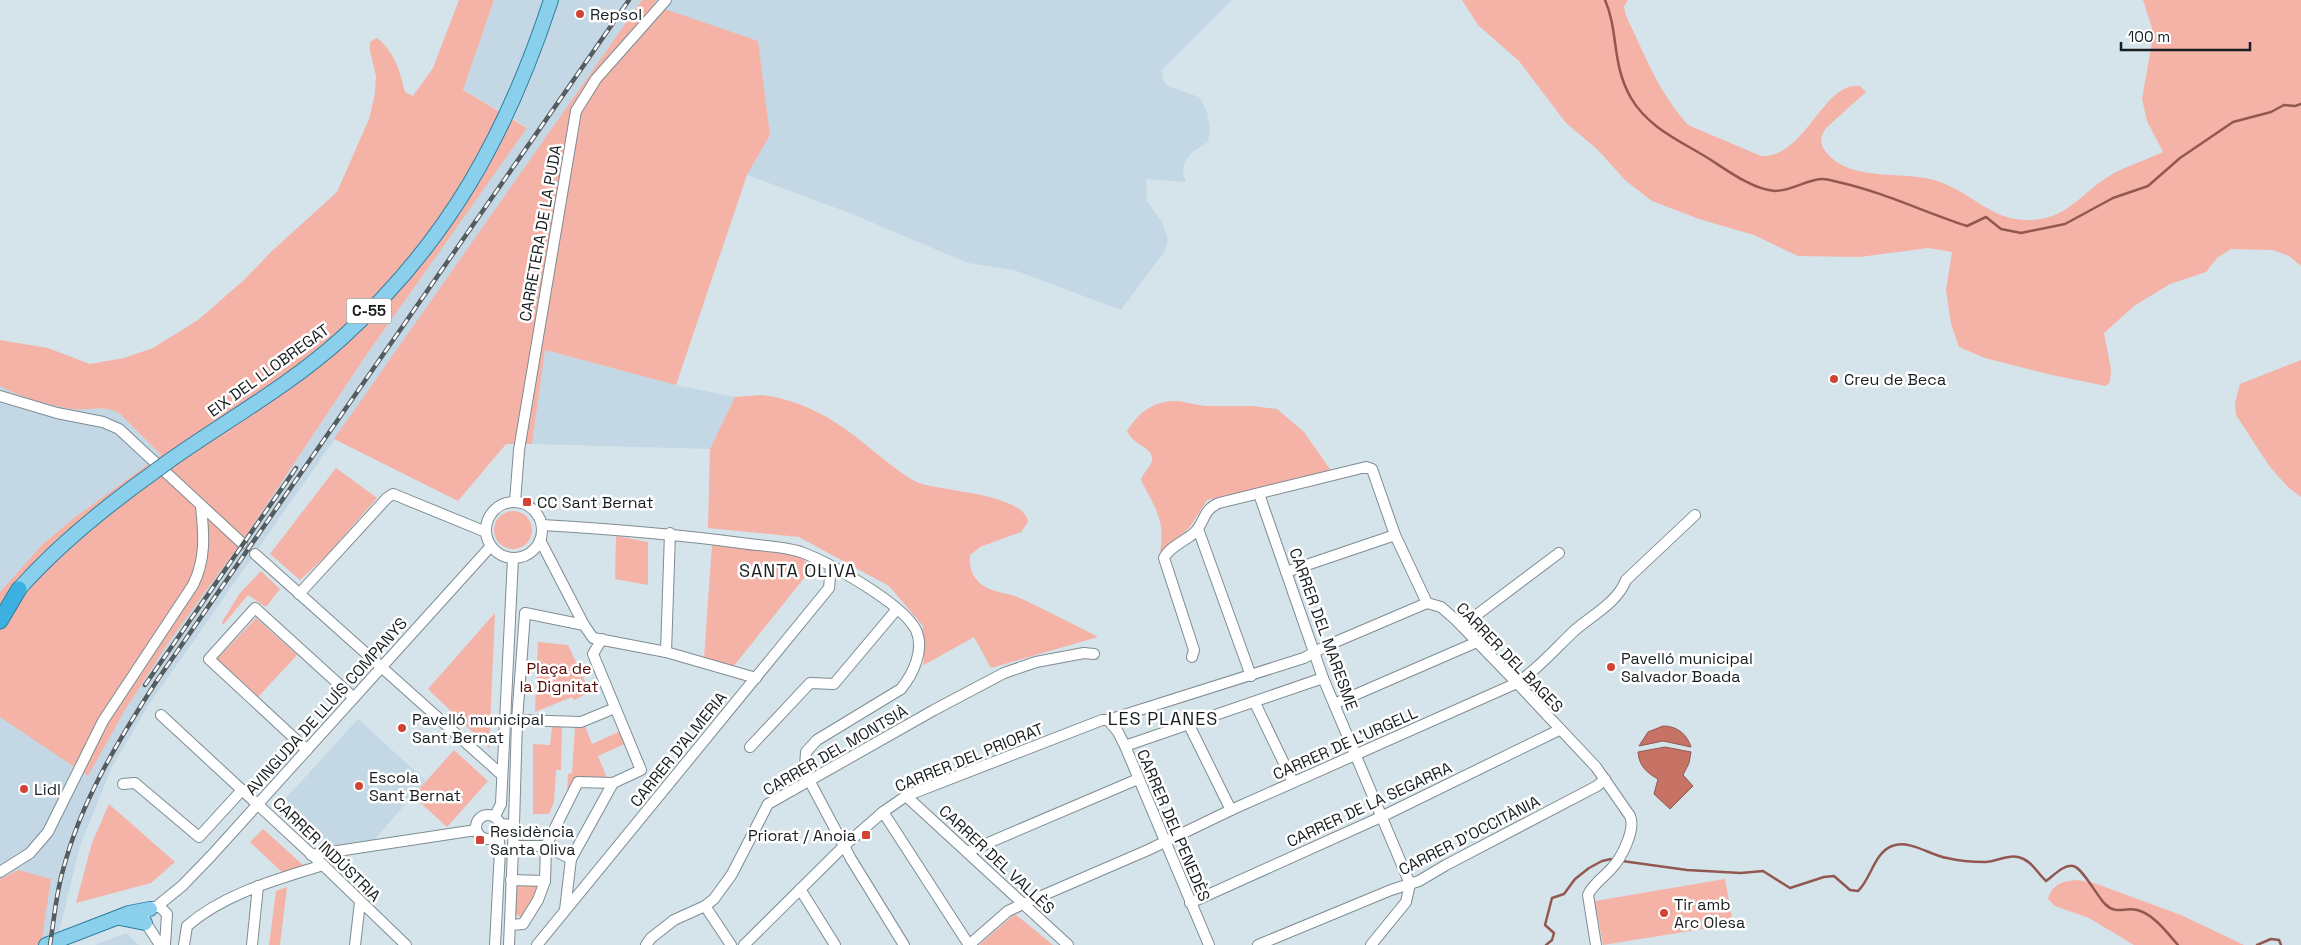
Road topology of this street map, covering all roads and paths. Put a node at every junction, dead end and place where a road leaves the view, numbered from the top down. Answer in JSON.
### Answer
{"nodes":[{"id":1,"x":551,"y":0,"type":"edge"},
{"id":2,"x":666,"y":0,"type":"edge"},
{"id":3,"x":0,"y":396,"type":"edge"},
{"id":4,"x":1259,"y":494,"type":"junction"},
{"id":5,"x":515,"y":502,"type":"junction"},
{"id":6,"x":201,"y":506,"type":"junction"},
{"id":7,"x":1695,"y":515,"type":"dead end"},
{"id":8,"x":542,"y":525,"type":"junction"},
{"id":9,"x":1198,"y":529,"type":"junction"},
{"id":10,"x":486,"y":532,"type":"junction"},
{"id":11,"x":670,"y":533,"type":"junction"},
{"id":12,"x":1395,"y":536,"type":"junction"},
{"id":13,"x":540,"y":540,"type":"junction"},
{"id":14,"x":242,"y":543,"type":"tunnel mouth"},
{"id":15,"x":491,"y":546,"type":"junction"},
{"id":16,"x":1559,"y":553,"type":"dead end"},
{"id":17,"x":255,"y":554,"type":"tunnel mouth"},
{"id":18,"x":513,"y":558,"type":"junction"},
{"id":19,"x":831,"y":567,"type":"junction"},
{"id":20,"x":1286,"y":572,"type":"junction"},
{"id":21,"x":19,"y":589,"type":"junction"},
{"id":22,"x":299,"y":594,"type":"junction"},
{"id":23,"x":1427,"y":603,"type":"junction"},
{"id":24,"x":0,"y":605,"type":"edge"},
{"id":25,"x":897,"y":609,"type":"junction"},
{"id":26,"x":0,"y":613,"type":"edge"},
{"id":27,"x":0,"y":621,"type":"edge"},
{"id":28,"x":584,"y":625,"type":"junction"},
{"id":29,"x":1462,"y":626,"type":"junction"},
{"id":30,"x":602,"y":639,"type":"junction"},
{"id":31,"x":1477,"y":642,"type":"junction"},
{"id":32,"x":666,"y":652,"type":"junction"},
{"id":33,"x":1315,"y":652,"type":"junction"},
{"id":34,"x":1094,"y":654,"type":"dead end"},
{"id":35,"x":1192,"y":657,"type":"dead end"},
{"id":36,"x":381,"y":668,"type":"junction"},
{"id":37,"x":1251,"y":676,"type":"junction"},
{"id":38,"x":756,"y":678,"type":"junction"},
{"id":39,"x":1323,"y":678,"type":"junction"},
{"id":40,"x":1516,"y":683,"type":"junction"},
{"id":41,"x":354,"y":698,"type":"junction"},
{"id":42,"x":1255,"y":702,"type":"junction"},
{"id":43,"x":1334,"y":704,"type":"junction"},
{"id":44,"x":615,"y":708,"type":"junction"},
{"id":45,"x":161,"y":715,"type":"dead end"},
{"id":46,"x":517,"y":720,"type":"junction"},
{"id":47,"x":1108,"y":720,"type":"junction"},
{"id":48,"x":1189,"y":725,"type":"junction"},
{"id":49,"x":1559,"y":730,"type":"junction"},
{"id":50,"x":750,"y":746,"type":"dead end"},
{"id":51,"x":1125,"y":746,"type":"junction"},
{"id":52,"x":307,"y":750,"type":"junction"},
{"id":53,"x":1355,"y":755,"type":"junction"},
{"id":54,"x":502,"y":775,"type":"junction"},
{"id":55,"x":1138,"y":779,"type":"junction"},
{"id":56,"x":1605,"y":779,"type":"junction"},
{"id":57,"x":808,"y":780,"type":"junction"},
{"id":58,"x":1293,"y":782,"type":"junction"},
{"id":59,"x":613,"y":783,"type":"junction"},
{"id":60,"x":123,"y":784,"type":"dead end"},
{"id":61,"x":242,"y":790,"type":"junction"},
{"id":62,"x":906,"y":796,"type":"junction"},
{"id":63,"x":258,"y":804,"type":"junction"},
{"id":64,"x":1231,"y":810,"type":"junction"},
{"id":65,"x":883,"y":812,"type":"junction"},
{"id":66,"x":1381,"y":817,"type":"junction"},
{"id":67,"x":498,"y":825,"type":"junction"},
{"id":68,"x":514,"y":825,"type":"junction"},
{"id":69,"x":476,"y":830,"type":"junction"},
{"id":70,"x":488,"y":839,"type":"junction"},
{"id":71,"x":1164,"y":843,"type":"junction"},
{"id":72,"x":512,"y":846,"type":"junction"},
{"id":73,"x":546,"y":846,"type":"junction"},
{"id":74,"x":844,"y":846,"type":"junction"},
{"id":75,"x":966,"y":852,"type":"junction"},
{"id":76,"x":311,"y":855,"type":"junction"},
{"id":77,"x":571,"y":859,"type":"junction"},
{"id":78,"x":323,"y":865,"type":"junction"},
{"id":79,"x":499,"y":868,"type":"junction"},
{"id":80,"x":0,"y":872,"type":"edge"},
{"id":81,"x":511,"y":880,"type":"junction"},
{"id":82,"x":545,"y":881,"type":"junction"},
{"id":83,"x":1410,"y":884,"type":"junction"},
{"id":84,"x":182,"y":886,"type":"junction"},
{"id":85,"x":258,"y":886,"type":"junction"},
{"id":86,"x":800,"y":889,"type":"junction"},
{"id":87,"x":360,"y":902,"type":"junction"},
{"id":88,"x":1190,"y":903,"type":"junction"},
{"id":89,"x":1023,"y":904,"type":"junction"},
{"id":90,"x":706,"y":906,"type":"junction"},
{"id":91,"x":153,"y":908,"type":"junction"},
{"id":92,"x":565,"y":910,"type":"junction"},
{"id":93,"x":167,"y":914,"type":"junction"},
{"id":94,"x":116,"y":918,"type":"junction"},
{"id":95,"x":510,"y":925,"type":"junction"},
{"id":96,"x":147,"y":926,"type":"junction"},
{"id":97,"x":166,"y":926,"type":"junction"},
{"id":98,"x":832,"y":944,"type":"edge"},
{"id":99,"x":46,"y":945,"type":"edge"},
{"id":100,"x":160,"y":945,"type":"edge"},
{"id":101,"x":165,"y":945,"type":"edge"},
{"id":102,"x":184,"y":945,"type":"edge"},
{"id":103,"x":252,"y":945,"type":"edge"},
{"id":104,"x":355,"y":945,"type":"edge"},
{"id":105,"x":406,"y":945,"type":"edge"},
{"id":106,"x":495,"y":945,"type":"edge"},
{"id":107,"x":509,"y":945,"type":"edge"},
{"id":108,"x":536,"y":945,"type":"edge"},
{"id":109,"x":646,"y":945,"type":"edge"},
{"id":110,"x":731,"y":945,"type":"edge"},
{"id":111,"x":744,"y":945,"type":"edge"},
{"id":112,"x":904,"y":945,"type":"edge"},
{"id":113,"x":969,"y":945,"type":"edge"},
{"id":114,"x":1068,"y":945,"type":"edge"},
{"id":115,"x":1209,"y":945,"type":"edge"},
{"id":116,"x":1258,"y":945,"type":"edge"},
{"id":117,"x":1371,"y":945,"type":"edge"},
{"id":118,"x":1596,"y":945,"type":"edge"}],
"edges":[{"from":1,"to":21,"type":"main road","name":"EIX DEL LLOBREGAT","number":"C-55","bridge":true},
{"from":2,"to":5,"type":"street","name":"CARRETERA DE LA PUDA"},
{"from":3,"to":6,"type":"street"},
{"from":4,"to":9,"type":"street"},
{"from":4,"to":12,"type":"street"},
{"from":4,"to":20,"type":"street","name":"CARRER DEL MARESME"},
{"from":5,"to":8,"type":"street"},
{"from":5,"to":10,"type":"street"},
{"from":6,"to":14,"type":"street"},
{"from":6,"to":80,"type":"street"},
{"from":7,"to":40,"type":"street","name":"CARRER DE L'URGELL"},
{"from":8,"to":11,"type":"street"},
{"from":8,"to":13,"type":"street"},
{"from":9,"to":35,"type":"street"},
{"from":9,"to":37,"type":"street"},
{"from":10,"to":15,"type":"street"},
{"from":10,"to":22,"type":"street"},
{"from":11,"to":19,"type":"street"},
{"from":11,"to":32,"type":"street"},
{"from":12,"to":20,"type":"street"},
{"from":12,"to":23,"type":"street"},
{"from":13,"to":18,"type":"street"},
{"from":13,"to":28,"type":"street"},
{"from":15,"to":18,"type":"street"},
{"from":15,"to":36,"type":"street","name":"AVINGUDA DE LLUÍS COMPANYS"},
{"from":16,"to":29,"type":"street"},
{"from":17,"to":22,"type":"street"},
{"from":18,"to":54,"type":"street"},
{"from":19,"to":25,"type":"street"},
{"from":19,"to":38,"type":"street","name":"CARRER D'ALMERIA"},
{"from":20,"to":33,"type":"street","name":"CARRER DEL MARESME"},
{"from":21,"to":24,"type":"highway"},
{"from":21,"to":26,"type":"highway","name":"EIX DEL LLOBREGAT","number":"C-55"},
{"from":21,"to":27,"type":"highway"},
{"from":22,"to":36,"type":"street"},
{"from":23,"to":29,"type":"street","name":"CARRER DEL BAGES"},
{"from":23,"to":33,"type":"street"},
{"from":25,"to":50,"type":"street"},
{"from":25,"to":57,"type":"street"},
{"from":28,"to":30,"type":"street"},
{"from":28,"to":46,"type":"street"},
{"from":29,"to":31,"type":"street","name":"CARRER DEL BAGES"},
{"from":30,"to":32,"type":"street"},
{"from":30,"to":44,"type":"street"},
{"from":31,"to":40,"type":"street","name":"CARRER DEL BAGES"},
{"from":31,"to":43,"type":"street"},
{"from":32,"to":38,"type":"street"},
{"from":33,"to":37,"type":"street"},
{"from":33,"to":39,"type":"street","name":"CARRER DEL MARESME"},
{"from":34,"to":57,"type":"street","name":"CARRER DEL MONTSIÀ"},
{"from":36,"to":41,"type":"street","name":"AVINGUDA DE LLUÍS COMPANYS"},
{"from":36,"to":54,"type":"street"},
{"from":37,"to":47,"type":"street","name":"CARRER DEL PRIORAT"},
{"from":38,"to":92,"type":"street","name":"CARRER D'ALMERIA"},
{"from":39,"to":42,"type":"street"},
{"from":39,"to":43,"type":"street","name":"CARRER DEL MARESME"},
{"from":40,"to":49,"type":"street","name":"CARRER DEL BAGES"},
{"from":40,"to":53,"type":"street","name":"CARRER DE L'URGELL"},
{"from":41,"to":52,"type":"street","name":"AVINGUDA DE LLUÍS COMPANYS"},
{"from":41,"to":52,"type":"street"},
{"from":42,"to":48,"type":"street"},
{"from":42,"to":58,"type":"street"},
{"from":43,"to":53,"type":"street","name":"CARRER DEL MARESME"},
{"from":44,"to":46,"type":"street"},
{"from":44,"to":59,"type":"street"},
{"from":45,"to":61,"type":"street","name":"CARRER INDÚSTRIA"},
{"from":46,"to":68,"type":"street"},
{"from":47,"to":51,"type":"street","name":"CARRER DEL PENEDÈS"},
{"from":47,"to":62,"type":"street","name":"CARRER DEL PRIORAT"},
{"from":48,"to":51,"type":"street"},
{"from":48,"to":64,"type":"street"},
{"from":49,"to":56,"type":"street","name":"CARRER DEL BAGES"},
{"from":49,"to":66,"type":"street","name":"CARRER DE LA SEGARRA"},
{"from":51,"to":55,"type":"street","name":"CARRER DEL PENEDÈS"},
{"from":52,"to":63,"type":"street","name":"AVINGUDA DE LLUÍS COMPANYS"},
{"from":53,"to":58,"type":"street","name":"CARRER DE L'URGELL"},
{"from":53,"to":66,"type":"street","name":"CARRER DEL MARESME"},
{"from":54,"to":67,"type":"street"},
{"from":55,"to":71,"type":"street","name":"CARRER DEL PENEDÈS"},
{"from":55,"to":75,"type":"street"},
{"from":56,"to":83,"type":"street","name":"CARRER D'OCCITÀNIA"},
{"from":56,"to":118,"type":"street","name":"CARRER DEL BAGES"},
{"from":57,"to":74,"type":"street"},
{"from":57,"to":90,"type":"street","name":"CARRER DEL MONTSIÀ"},
{"from":58,"to":64,"type":"street","name":"CARRER DE L'URGELL"},
{"from":59,"to":73,"type":"street"},
{"from":59,"to":77,"type":"street"},
{"from":60,"to":61,"type":"street"},
{"from":61,"to":63,"type":"street","name":"CARRER INDÚSTRIA"},
{"from":62,"to":65,"type":"street","name":"CARRER DEL PRIORAT"},
{"from":62,"to":75,"type":"street","name":"CARRER DEL VALLÈS"},
{"from":63,"to":76,"type":"street","name":"CARRER INDÚSTRIA"},
{"from":63,"to":84,"type":"street","name":"AVINGUDA DE LLUÍS COMPANYS"},
{"from":64,"to":71,"type":"street","name":"CARRER DE L'URGELL"},
{"from":65,"to":74,"type":"street","name":"CARRER DEL PRIORAT"},
{"from":65,"to":113,"type":"street"},
{"from":66,"to":83,"type":"street","name":"CARRER DEL MARESME"},
{"from":66,"to":88,"type":"street","name":"CARRER DE LA SEGARRA"},
{"from":67,"to":68,"type":"street"},
{"from":67,"to":69,"type":"street"},
{"from":67,"to":70,"type":"street"},
{"from":67,"to":79,"type":"street"},
{"from":68,"to":72,"type":"street"},
{"from":69,"to":70,"type":"street"},
{"from":69,"to":76,"type":"street"},
{"from":70,"to":79,"type":"street"},
{"from":71,"to":88,"type":"street","name":"CARRER DEL PENEDÈS"},
{"from":71,"to":89,"type":"street","name":"CARRER DE L'URGELL"},
{"from":72,"to":73,"type":"street"},
{"from":72,"to":81,"type":"street"},
{"from":73,"to":77,"type":"street"},
{"from":73,"to":82,"type":"street"},
{"from":74,"to":86,"type":"street","name":"CARRER DEL PRIORAT"},
{"from":74,"to":112,"type":"street"},
{"from":75,"to":89,"type":"street","name":"CARRER DEL VALLÈS"},
{"from":76,"to":78,"type":"street","name":"CARRER INDÚSTRIA"},
{"from":77,"to":92,"type":"street"},
{"from":78,"to":85,"type":"street"},
{"from":78,"to":87,"type":"street","name":"CARRER INDÚSTRIA"},
{"from":79,"to":106,"type":"street"},
{"from":81,"to":82,"type":"street"},
{"from":81,"to":95,"type":"street"},
{"from":82,"to":95,"type":"street"},
{"from":83,"to":116,"type":"street","name":"CARRER D'OCCITÀNIA"},
{"from":83,"to":117,"type":"street"},
{"from":84,"to":91,"type":"street"},
{"from":84,"to":93,"type":"street"},
{"from":85,"to":102,"type":"street"},
{"from":85,"to":103,"type":"street"},
{"from":86,"to":98,"type":"street"},
{"from":86,"to":111,"type":"street","name":"CARRER DEL PRIORAT"},
{"from":87,"to":104,"type":"street"},
{"from":87,"to":105,"type":"street","name":"CARRER INDÚSTRIA"},
{"from":88,"to":115,"type":"street","name":"CARRER DEL PENEDÈS"},
{"from":89,"to":113,"type":"street","name":"CARRER DE L'URGELL"},
{"from":89,"to":114,"type":"street","name":"CARRER DEL VALLÈS"},
{"from":90,"to":109,"type":"street","name":"CARRER DEL MONTSIÀ"},
{"from":90,"to":110,"type":"street"},
{"from":91,"to":93,"type":"street"},
{"from":91,"to":94,"type":"main road"},
{"from":91,"to":96,"type":"street"},
{"from":92,"to":108,"type":"street","name":"CARRER D'ALMERIA"},
{"from":93,"to":97,"type":"street"},
{"from":94,"to":96,"type":"main road"},
{"from":94,"to":99,"type":"main road"},
{"from":95,"to":107,"type":"street"},
{"from":96,"to":97,"type":"street"},
{"from":96,"to":100,"type":"street"},
{"from":97,"to":101,"type":"street"}]}
